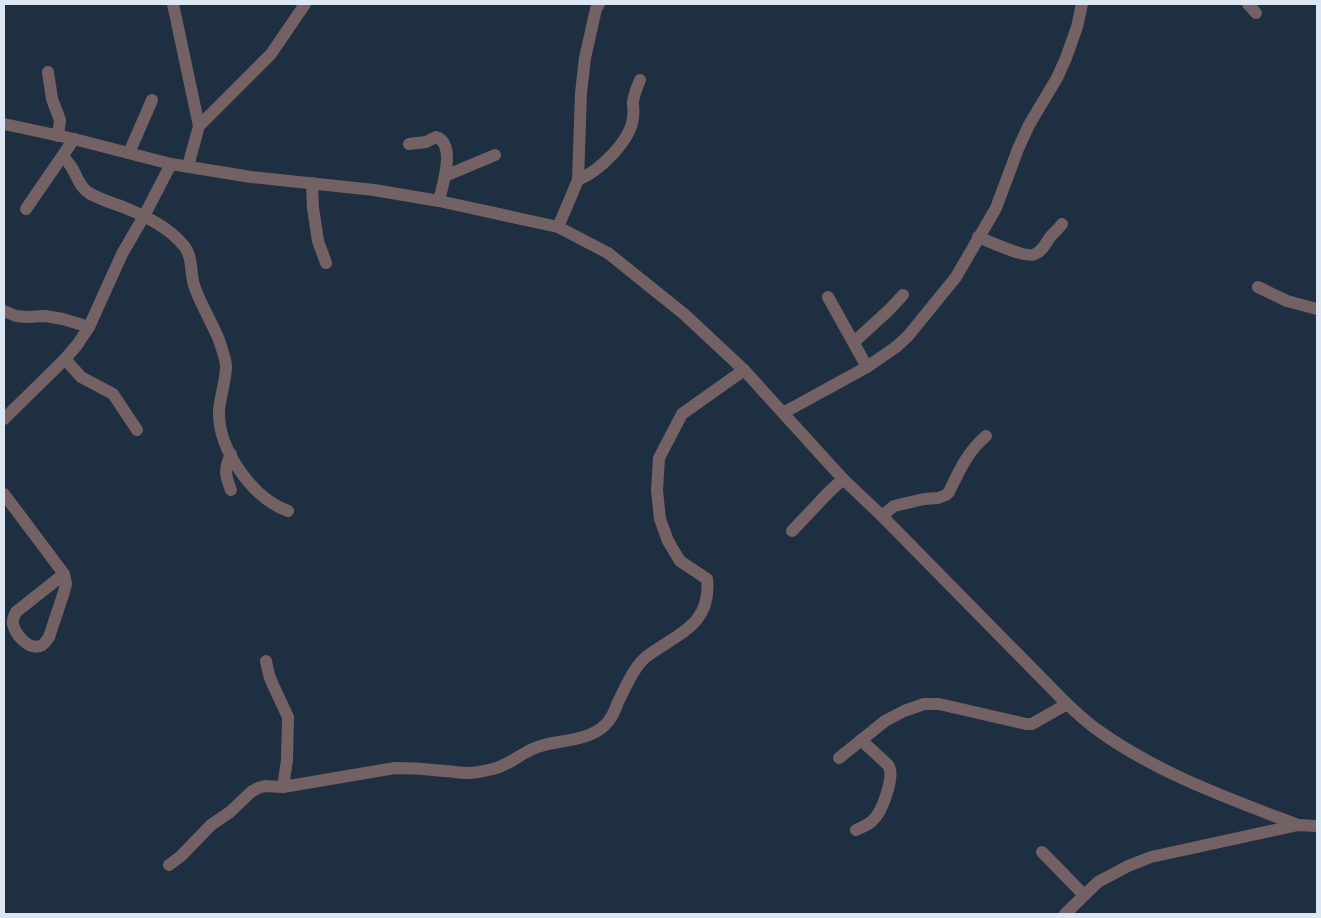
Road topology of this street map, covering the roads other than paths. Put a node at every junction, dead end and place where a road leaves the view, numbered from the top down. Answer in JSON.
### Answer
{"nodes":[{"id":1,"x":173,"y":4,"type":"edge"},
{"id":2,"x":305,"y":4,"type":"edge"},
{"id":3,"x":599,"y":4,"type":"edge"},
{"id":4,"x":1082,"y":4,"type":"edge"},
{"id":5,"x":48,"y":72,"type":"dead end"},
{"id":6,"x":640,"y":80,"type":"dead end"},
{"id":7,"x":152,"y":100,"type":"dead end"},
{"id":8,"x":4,"y":125,"type":"edge"},
{"id":9,"x":199,"y":126,"type":"junction"},
{"id":10,"x":58,"y":136,"type":"junction"},
{"id":11,"x":74,"y":139,"type":"junction"},
{"id":12,"x":410,"y":144,"type":"dead end"},
{"id":13,"x":129,"y":153,"type":"junction"},
{"id":14,"x":496,"y":155,"type":"dead end"},
{"id":15,"x":63,"y":156,"type":"junction"},
{"id":16,"x":171,"y":164,"type":"junction"},
{"id":17,"x":188,"y":166,"type":"junction"},
{"id":18,"x":445,"y":176,"type":"junction"},
{"id":19,"x":578,"y":180,"type":"junction"},
{"id":20,"x":312,"y":183,"type":"junction"},
{"id":21,"x":439,"y":201,"type":"junction"},
{"id":22,"x":26,"y":209,"type":"dead end"},
{"id":23,"x":144,"y":216,"type":"junction"},
{"id":24,"x":1062,"y":224,"type":"dead end"},
{"id":25,"x":558,"y":227,"type":"junction"},
{"id":26,"x":978,"y":237,"type":"junction"},
{"id":27,"x":326,"y":263,"type":"dead end"},
{"id":28,"x":1258,"y":287,"type":"dead end"},
{"id":29,"x":902,"y":295,"type":"dead end"},
{"id":30,"x":828,"y":297,"type":"dead end"},
{"id":31,"x":1317,"y":309,"type":"edge"},
{"id":32,"x":4,"y":311,"type":"edge"},
{"id":33,"x":89,"y":326,"type":"junction"},
{"id":34,"x":854,"y":342,"type":"junction"},
{"id":35,"x":65,"y":359,"type":"junction"},
{"id":36,"x":867,"y":367,"type":"junction"},
{"id":37,"x":744,"y":370,"type":"junction"},
{"id":38,"x":782,"y":413,"type":"junction"},
{"id":39,"x":4,"y":419,"type":"edge"},
{"id":40,"x":138,"y":430,"type":"dead end"},
{"id":41,"x":986,"y":436,"type":"dead end"},
{"id":42,"x":231,"y":454,"type":"junction"},
{"id":43,"x":842,"y":479,"type":"junction"},
{"id":44,"x":231,"y":490,"type":"dead end"},
{"id":45,"x":4,"y":494,"type":"edge"},
{"id":46,"x":288,"y":511,"type":"dead end"},
{"id":47,"x":882,"y":516,"type":"junction"},
{"id":48,"x":792,"y":531,"type":"dead end"},
{"id":49,"x":64,"y":574,"type":"junction"},
{"id":50,"x":266,"y":661,"type":"dead end"},
{"id":51,"x":1067,"y":704,"type":"junction"},
{"id":52,"x":861,"y":740,"type":"junction"},
{"id":53,"x":839,"y":758,"type":"dead end"},
{"id":54,"x":283,"y":786,"type":"junction"},
{"id":55,"x":1298,"y":826,"type":"junction"},
{"id":56,"x":1317,"y":826,"type":"edge"},
{"id":57,"x":856,"y":830,"type":"dead end"},
{"id":58,"x":1042,"y":852,"type":"dead end"},
{"id":59,"x":169,"y":865,"type":"dead end"},
{"id":60,"x":1084,"y":895,"type":"junction"},
{"id":61,"x":1065,"y":914,"type":"edge"}],
"edges":[{"from":1,"to":9,"type":"street"},
{"from":2,"to":9,"type":"street"},
{"from":3,"to":19,"type":"street"},
{"from":4,"to":26,"type":"street"},
{"from":5,"to":10,"type":"street"},
{"from":6,"to":19,"type":"street"},
{"from":7,"to":13,"type":"street"},
{"from":8,"to":10,"type":"street"},
{"from":9,"to":17,"type":"street"},
{"from":10,"to":11,"type":"street"},
{"from":11,"to":13,"type":"street"},
{"from":11,"to":15,"type":"street"},
{"from":12,"to":18,"type":"street"},
{"from":13,"to":16,"type":"street"},
{"from":14,"to":18,"type":"street"},
{"from":15,"to":22,"type":"street"},
{"from":15,"to":23,"type":"street"},
{"from":16,"to":17,"type":"street"},
{"from":16,"to":23,"type":"street"},
{"from":17,"to":20,"type":"street"},
{"from":18,"to":21,"type":"street"},
{"from":19,"to":25,"type":"street"},
{"from":20,"to":21,"type":"street"},
{"from":20,"to":27,"type":"street"},
{"from":21,"to":25,"type":"street"},
{"from":23,"to":33,"type":"street"},
{"from":23,"to":42,"type":"street"},
{"from":24,"to":26,"type":"street"},
{"from":25,"to":37,"type":"street"},
{"from":26,"to":36,"type":"street"},
{"from":28,"to":31,"type":"street"},
{"from":29,"to":34,"type":"street"},
{"from":30,"to":34,"type":"street"},
{"from":32,"to":33,"type":"street"},
{"from":33,"to":35,"type":"street"},
{"from":34,"to":36,"type":"street"},
{"from":35,"to":39,"type":"street"},
{"from":35,"to":40,"type":"street"},
{"from":36,"to":38,"type":"street"},
{"from":37,"to":38,"type":"street"},
{"from":37,"to":54,"type":"street"},
{"from":38,"to":43,"type":"street"},
{"from":41,"to":47,"type":"street"},
{"from":42,"to":44,"type":"street"},
{"from":42,"to":46,"type":"street"},
{"from":43,"to":47,"type":"street"},
{"from":43,"to":48,"type":"street"},
{"from":45,"to":49,"type":"street"},
{"from":47,"to":51,"type":"street"},
{"from":49,"to":49,"type":"street"},
{"from":50,"to":54,"type":"street"},
{"from":51,"to":52,"type":"street"},
{"from":51,"to":55,"type":"street"},
{"from":52,"to":53,"type":"street"},
{"from":52,"to":57,"type":"street"},
{"from":54,"to":59,"type":"street"},
{"from":55,"to":56,"type":"street"},
{"from":55,"to":60,"type":"street"},
{"from":58,"to":60,"type":"street"},
{"from":60,"to":61,"type":"street"}]}
